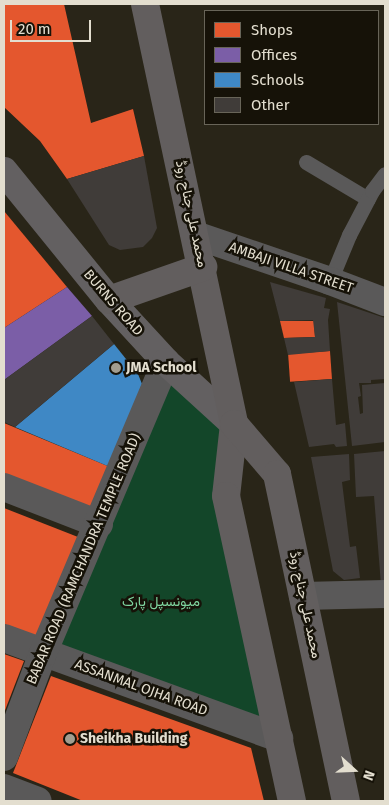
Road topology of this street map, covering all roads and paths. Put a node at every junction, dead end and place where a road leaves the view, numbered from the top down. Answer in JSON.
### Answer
{"nodes":[{"id":1,"x":145,"y":4,"type":"edge"},
{"id":2,"x":306,"y":162,"type":"dead end"},
{"id":3,"x":4,"y":170,"type":"edge"},
{"id":4,"x":385,"y":174,"type":"edge"},
{"id":5,"x":368,"y":199,"type":"junction"},
{"id":6,"x":195,"y":235,"type":"junction"},
{"id":7,"x":202,"y":267,"type":"junction"},
{"id":8,"x":330,"y":281,"type":"junction"},
{"id":9,"x":109,"y":300,"type":"junction"},
{"id":10,"x":385,"y":302,"type":"edge"},
{"id":11,"x":166,"y":362,"type":"junction"},
{"id":12,"x":234,"y":424,"type":"junction"},
{"id":13,"x":4,"y":487,"type":"edge"},
{"id":14,"x":99,"y":524,"type":"junction"},
{"id":15,"x":385,"y":594,"type":"edge"},
{"id":16,"x":303,"y":596,"type":"junction"},
{"id":17,"x":4,"y":638,"type":"edge"},
{"id":18,"x":43,"y":653,"type":"junction"},
{"id":19,"x":279,"y":738,"type":"junction"},
{"id":20,"x":4,"y":757,"type":"edge"},
{"id":21,"x":4,"y":788,"type":"edge"},
{"id":22,"x":38,"y":801,"type":"edge"},
{"id":23,"x":292,"y":801,"type":"edge"},
{"id":24,"x":346,"y":801,"type":"edge"}],
"edges":[{"from":1,"to":6,"type":"highway","name":"محمد علی جناح روڈ"},
{"from":2,"to":5,"type":"lane"},
{"from":3,"to":9,"type":"main road","name":"BURNS ROAD"},
{"from":4,"to":5,"type":"lane"},
{"from":5,"to":8,"type":"lane"},
{"from":6,"to":7,"type":"highway","name":"محمد علی جناح روڈ"},
{"from":6,"to":8,"type":"street","name":"AMBAJI VILLA STREET"},
{"from":7,"to":9,"type":"highway"},
{"from":7,"to":12,"type":"highway","name":"محمد علی جناح روڈ"},
{"from":8,"to":10,"type":"street","name":"AMBAJI VILLA STREET"},
{"from":9,"to":11,"type":"main road","name":"BURNS ROAD"},
{"from":11,"to":12,"type":"main road","name":"BURNS ROAD"},
{"from":11,"to":14,"type":"street","name":"BABAR ROAD (RAMCHANDRA TEMPLE ROAD)"},
{"from":12,"to":16,"type":"highway","name":"محمد علی جناح روڈ"},
{"from":12,"to":19,"type":"highway","name":"محمد علی جناح روڈ"},
{"from":13,"to":14,"type":"street"},
{"from":14,"to":18,"type":"street","name":"BABAR ROAD (RAMCHANDRA TEMPLE ROAD)"},
{"from":15,"to":16,"type":"street"},
{"from":16,"to":24,"type":"highway","name":"محمد علی جناح روڈ"},
{"from":17,"to":18,"type":"street","name":"ASSANMAL OJHA ROAD"},
{"from":18,"to":19,"type":"street","name":"ASSANMAL OJHA ROAD"},
{"from":18,"to":20,"type":"street","name":"BABAR ROAD (RAMCHANDRA TEMPLE ROAD)"},
{"from":19,"to":23,"type":"highway","name":"محمد علی جناح روڈ"},
{"from":21,"to":22,"type":"street"}]}
